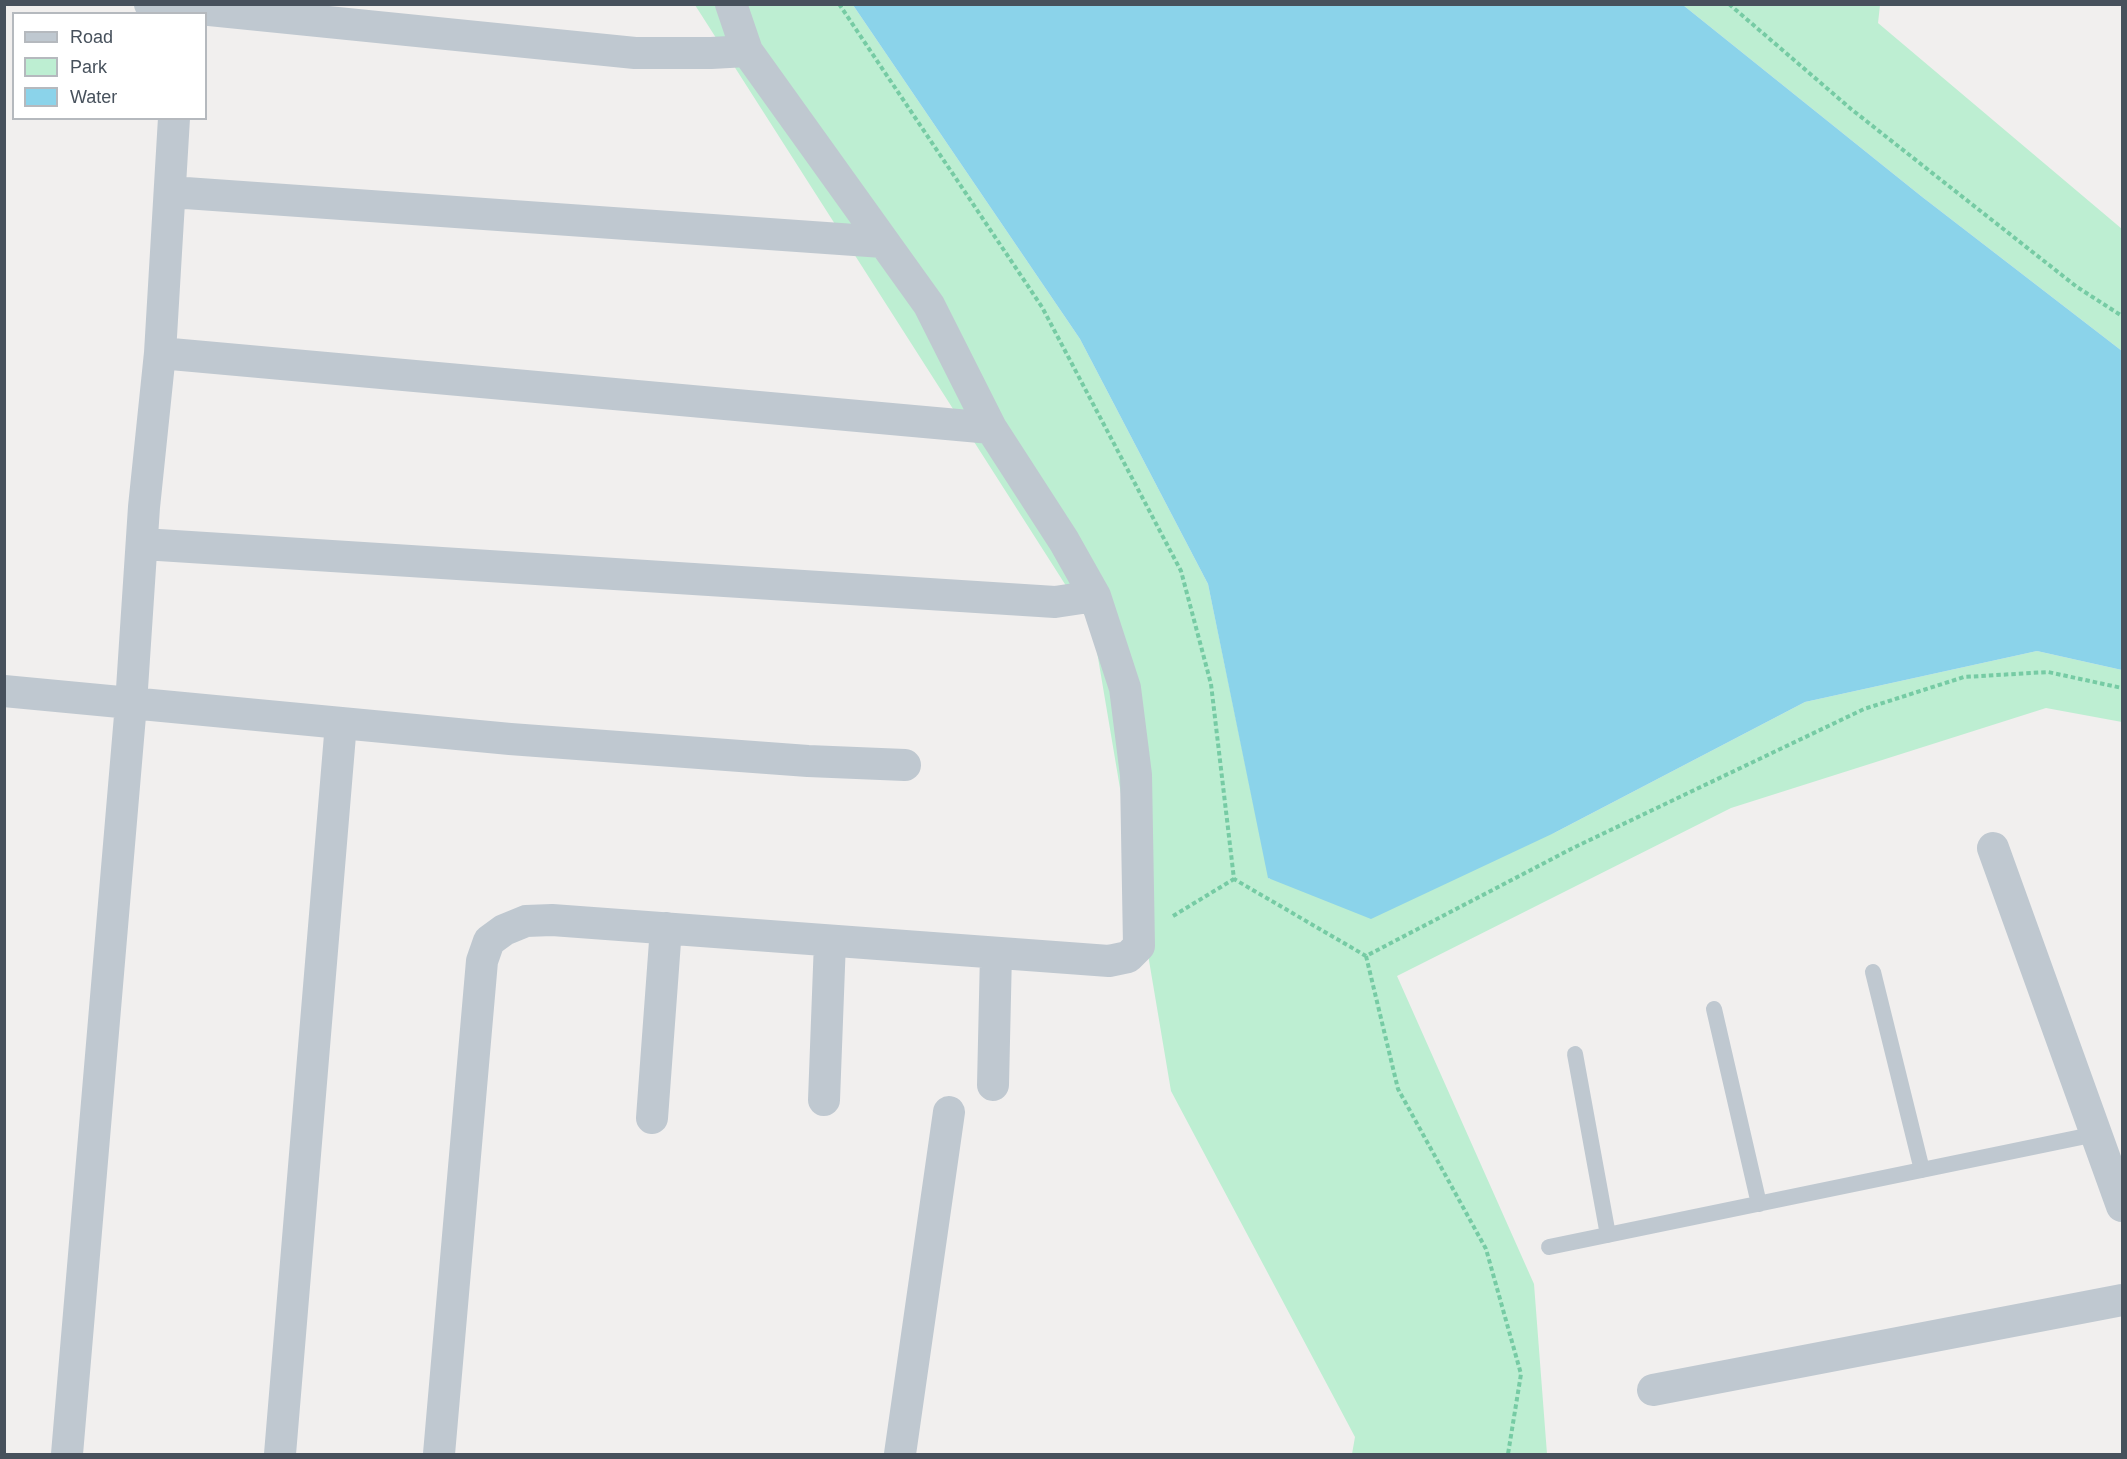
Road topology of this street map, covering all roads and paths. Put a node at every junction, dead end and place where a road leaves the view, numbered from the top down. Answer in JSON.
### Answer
{"nodes":[{"id":1,"x":150,"y":4,"type":"edge"},
{"id":2,"x":731,"y":4,"type":"edge"},
{"id":3,"x":839,"y":4,"type":"edge"},
{"id":4,"x":1729,"y":4,"type":"edge"},
{"id":5,"x":184,"y":8,"type":"edge"},
{"id":6,"x":747,"y":51,"type":"junction"},
{"id":7,"x":174,"y":120,"type":"edge"},
{"id":8,"x":171,"y":192,"type":"junction"},
{"id":9,"x":883,"y":242,"type":"junction"},
{"id":10,"x":2122,"y":316,"type":"edge"},
{"id":11,"x":160,"y":353,"type":"junction"},
{"id":12,"x":991,"y":428,"type":"junction"},
{"id":13,"x":143,"y":544,"type":"junction"},
{"id":14,"x":1095,"y":596,"type":"junction"},
{"id":15,"x":2122,"y":688,"type":"edge"},
{"id":16,"x":4,"y":691,"type":"edge"},
{"id":17,"x":130,"y":704,"type":"junction"},
{"id":18,"x":341,"y":723,"type":"junction"},
{"id":19,"x":905,"y":765,"type":"dead end"},
{"id":20,"x":1993,"y":848,"type":"dead end"},
{"id":21,"x":1234,"y":879,"type":"junction"},
{"id":22,"x":1166,"y":923,"type":"dead end"},
{"id":23,"x":666,"y":928,"type":"junction"},
{"id":24,"x":831,"y":941,"type":"junction"},
{"id":25,"x":996,"y":953,"type":"junction"},
{"id":26,"x":1366,"y":956,"type":"junction"},
{"id":27,"x":1874,"y":972,"type":"dead end"},
{"id":28,"x":1714,"y":1009,"type":"dead end"},
{"id":29,"x":1575,"y":1054,"type":"dead end"},
{"id":30,"x":993,"y":1085,"type":"dead end"},
{"id":31,"x":824,"y":1100,"type":"dead end"},
{"id":32,"x":949,"y":1112,"type":"dead end"},
{"id":33,"x":652,"y":1118,"type":"dead end"},
{"id":34,"x":2097,"y":1134,"type":"junction"},
{"id":35,"x":1922,"y":1170,"type":"junction"},
{"id":36,"x":1759,"y":1204,"type":"junction"},
{"id":37,"x":2122,"y":1206,"type":"edge"},
{"id":38,"x":1608,"y":1235,"type":"junction"},
{"id":39,"x":1549,"y":1247,"type":"dead end"},
{"id":40,"x":2122,"y":1300,"type":"edge"},
{"id":41,"x":1653,"y":1390,"type":"dead end"},
{"id":42,"x":67,"y":1455,"type":"edge"},
{"id":43,"x":280,"y":1455,"type":"edge"},
{"id":44,"x":439,"y":1455,"type":"edge"},
{"id":45,"x":900,"y":1455,"type":"edge"},
{"id":46,"x":1508,"y":1455,"type":"edge"}],
"edges":[{"from":1,"to":5,"type":"street"},
{"from":2,"to":6,"type":"street"},
{"from":3,"to":21,"type":"path"},
{"from":4,"to":10,"type":"path"},
{"from":5,"to":6,"type":"street"},
{"from":6,"to":9,"type":"street"},
{"from":7,"to":8,"type":"street"},
{"from":8,"to":9,"type":"street"},
{"from":8,"to":11,"type":"street"},
{"from":9,"to":12,"type":"street"},
{"from":11,"to":12,"type":"street"},
{"from":11,"to":13,"type":"street"},
{"from":12,"to":14,"type":"street"},
{"from":13,"to":14,"type":"street"},
{"from":13,"to":17,"type":"street"},
{"from":14,"to":25,"type":"street"},
{"from":15,"to":26,"type":"path"},
{"from":16,"to":17,"type":"street"},
{"from":17,"to":18,"type":"street"},
{"from":17,"to":42,"type":"street"},
{"from":18,"to":19,"type":"street"},
{"from":18,"to":43,"type":"street"},
{"from":20,"to":34,"type":"street"},
{"from":21,"to":22,"type":"path"},
{"from":21,"to":26,"type":"path"},
{"from":23,"to":24,"type":"street"},
{"from":23,"to":33,"type":"street"},
{"from":23,"to":44,"type":"street"},
{"from":24,"to":25,"type":"street"},
{"from":24,"to":31,"type":"street"},
{"from":25,"to":30,"type":"street"},
{"from":26,"to":46,"type":"path"},
{"from":27,"to":35,"type":"lane"},
{"from":28,"to":36,"type":"lane"},
{"from":29,"to":38,"type":"lane"},
{"from":32,"to":45,"type":"street"},
{"from":34,"to":35,"type":"lane"},
{"from":34,"to":37,"type":"street"},
{"from":35,"to":36,"type":"lane"},
{"from":36,"to":38,"type":"lane"},
{"from":38,"to":39,"type":"lane"},
{"from":40,"to":41,"type":"street"}]}
